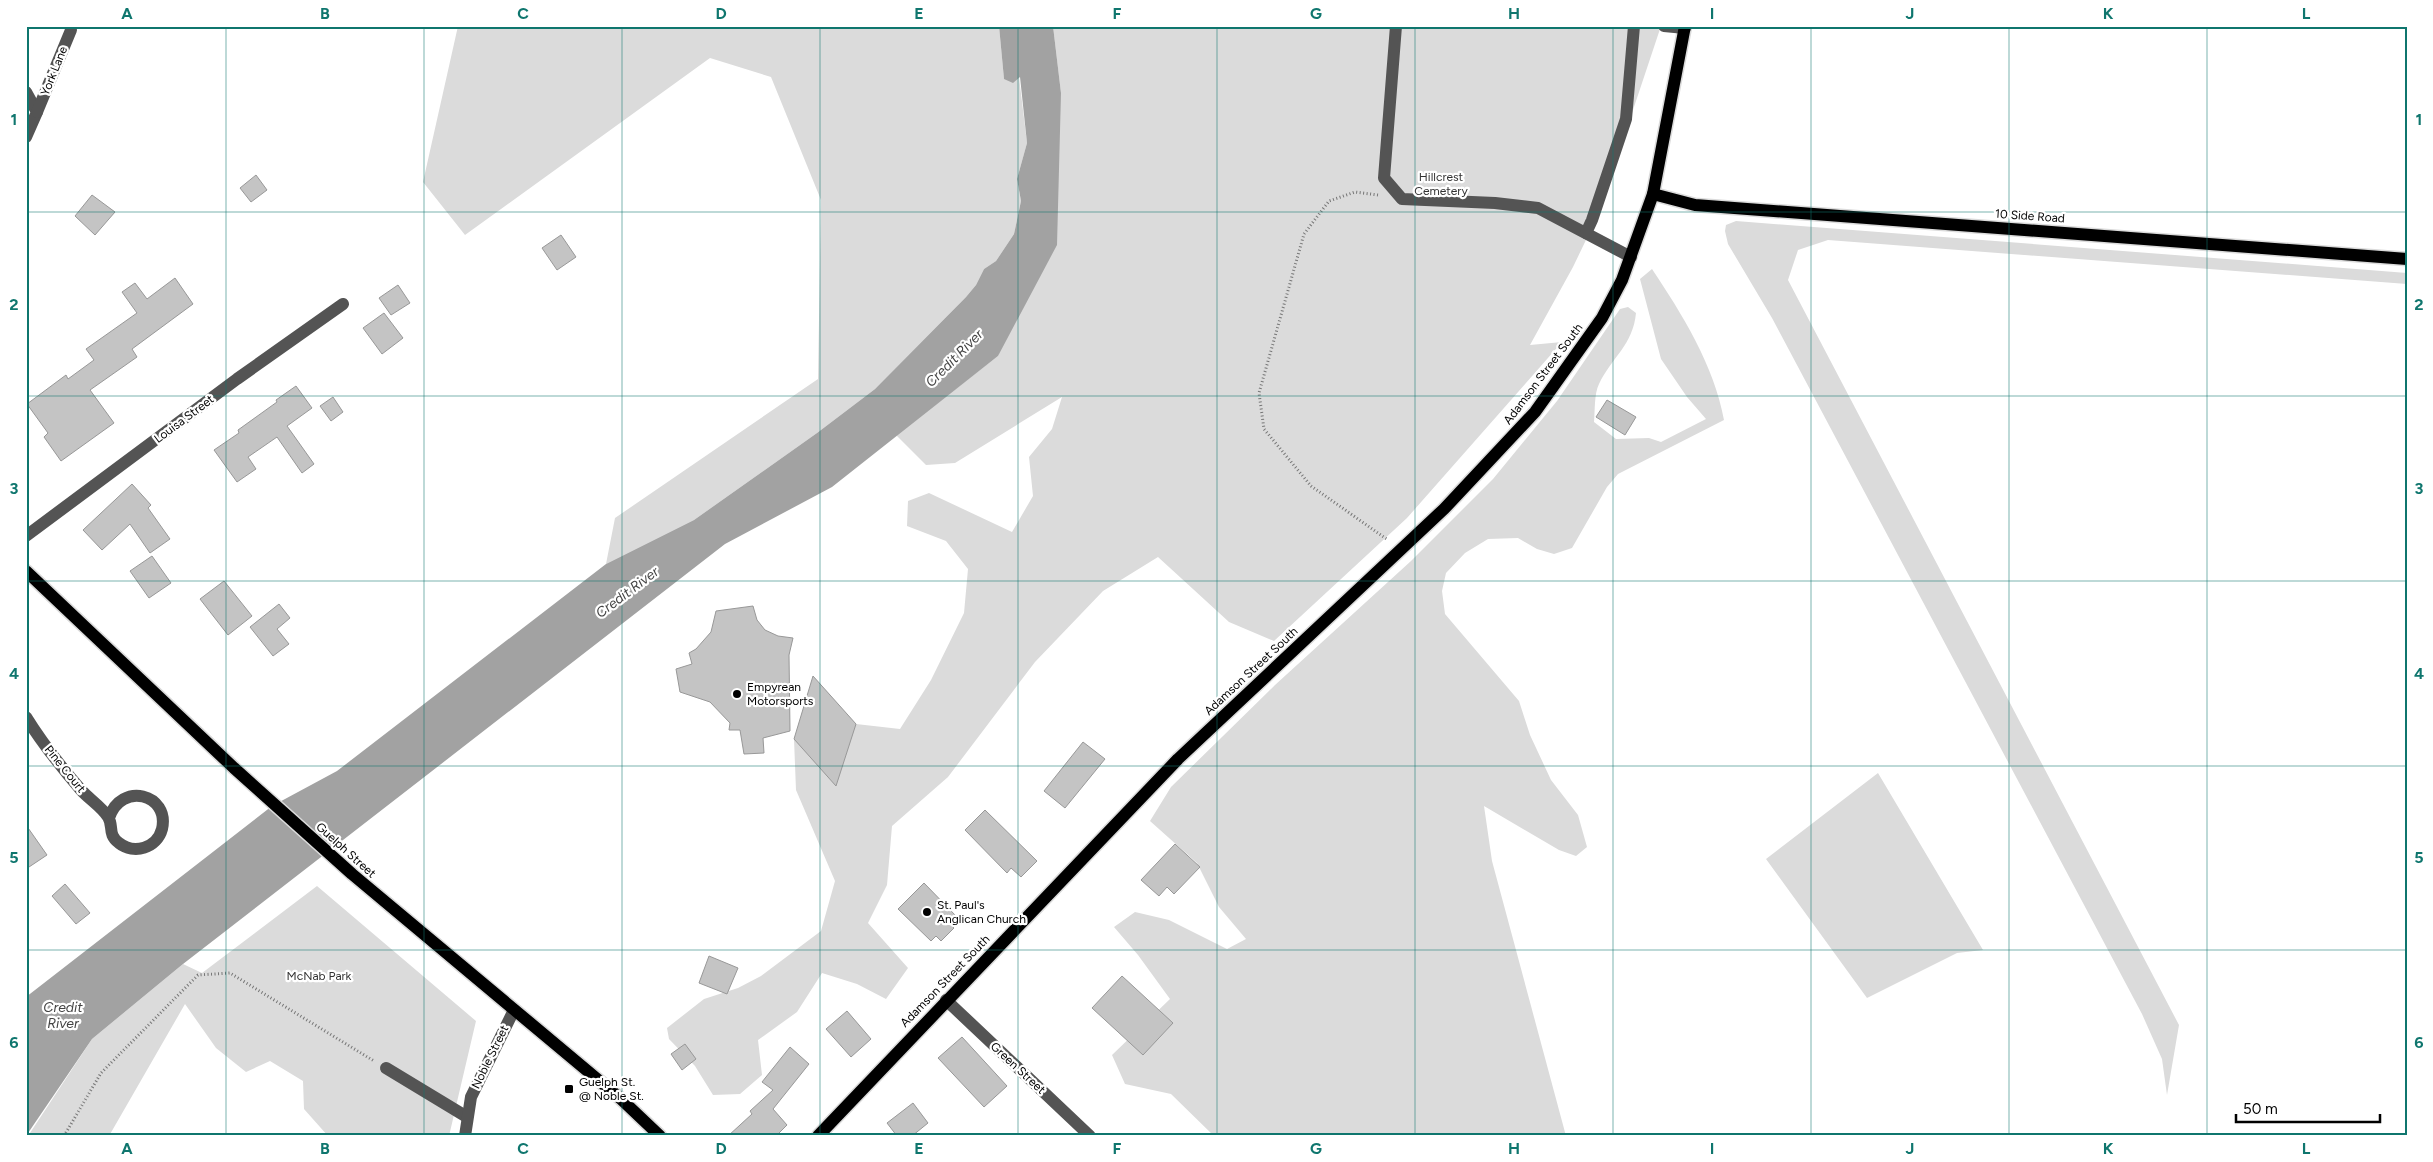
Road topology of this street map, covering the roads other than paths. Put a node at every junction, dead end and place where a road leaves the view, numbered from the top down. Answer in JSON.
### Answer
{"nodes":[{"id":1,"x":1396,"y":26,"type":"edge"},
{"id":2,"x":1634,"y":26,"type":"edge"},
{"id":3,"x":1664,"y":26,"type":"edge"},
{"id":4,"x":1685,"y":27,"type":"edge"},
{"id":5,"x":71,"y":30,"type":"dead end"},
{"id":6,"x":26,"y":92,"type":"edge"},
{"id":7,"x":37,"y":112,"type":"junction"},
{"id":8,"x":26,"y":137,"type":"edge"},
{"id":9,"x":1652,"y":194,"type":"junction"},
{"id":10,"x":1586,"y":233,"type":"junction"},
{"id":11,"x":1631,"y":257,"type":"junction"},
{"id":12,"x":2407,"y":259,"type":"edge"},
{"id":13,"x":343,"y":304,"type":"dead end"},
{"id":14,"x":26,"y":536,"type":"edge"},
{"id":15,"x":26,"y":571,"type":"edge"},
{"id":16,"x":26,"y":717,"type":"edge"},
{"id":17,"x":109,"y":818,"type":"junction"},
{"id":18,"x":946,"y":1000,"type":"junction"},
{"id":19,"x":514,"y":1010,"type":"junction"},
{"id":20,"x":386,"y":1068,"type":"road end"},
{"id":21,"x":468,"y":1117,"type":"junction"},
{"id":22,"x":465,"y":1136,"type":"edge"},
{"id":23,"x":660,"y":1136,"type":"edge"},
{"id":24,"x":818,"y":1136,"type":"edge"},
{"id":25,"x":1090,"y":1136,"type":"edge"}],
"edges":[{"from":1,"to":10,"type":"street"},
{"from":2,"to":10,"type":"street"},
{"from":3,"to":4,"type":"street"},
{"from":4,"to":9,"type":"main road","name":"Adamson Street South"},
{"from":5,"to":7,"type":"street","name":"York Lane"},
{"from":6,"to":7,"type":"street","name":"York Lane"},
{"from":7,"to":8,"type":"street","name":"York Lane"},
{"from":9,"to":11,"type":"main road","name":"Adamson Street South"},
{"from":9,"to":12,"type":"main road","name":"10 Side Road"},
{"from":10,"to":11,"type":"street"},
{"from":11,"to":18,"type":"main road","name":"Adamson Street South"},
{"from":13,"to":14,"type":"street","name":"Louisa Street"},
{"from":15,"to":19,"type":"main road","name":"Guelph Street"},
{"from":16,"to":17,"type":"street","name":"Pine Court"},
{"from":17,"to":17,"type":"street","name":"Pine Court"},
{"from":18,"to":24,"type":"main road","name":"Adamson Street South"},
{"from":18,"to":25,"type":"street","name":"Green Street"},
{"from":19,"to":21,"type":"street","name":"Noble Street"},
{"from":19,"to":23,"type":"main road","name":"Guelph Street"},
{"from":20,"to":21,"type":"street"},
{"from":21,"to":22,"type":"street","name":"Noble Street"}]}
